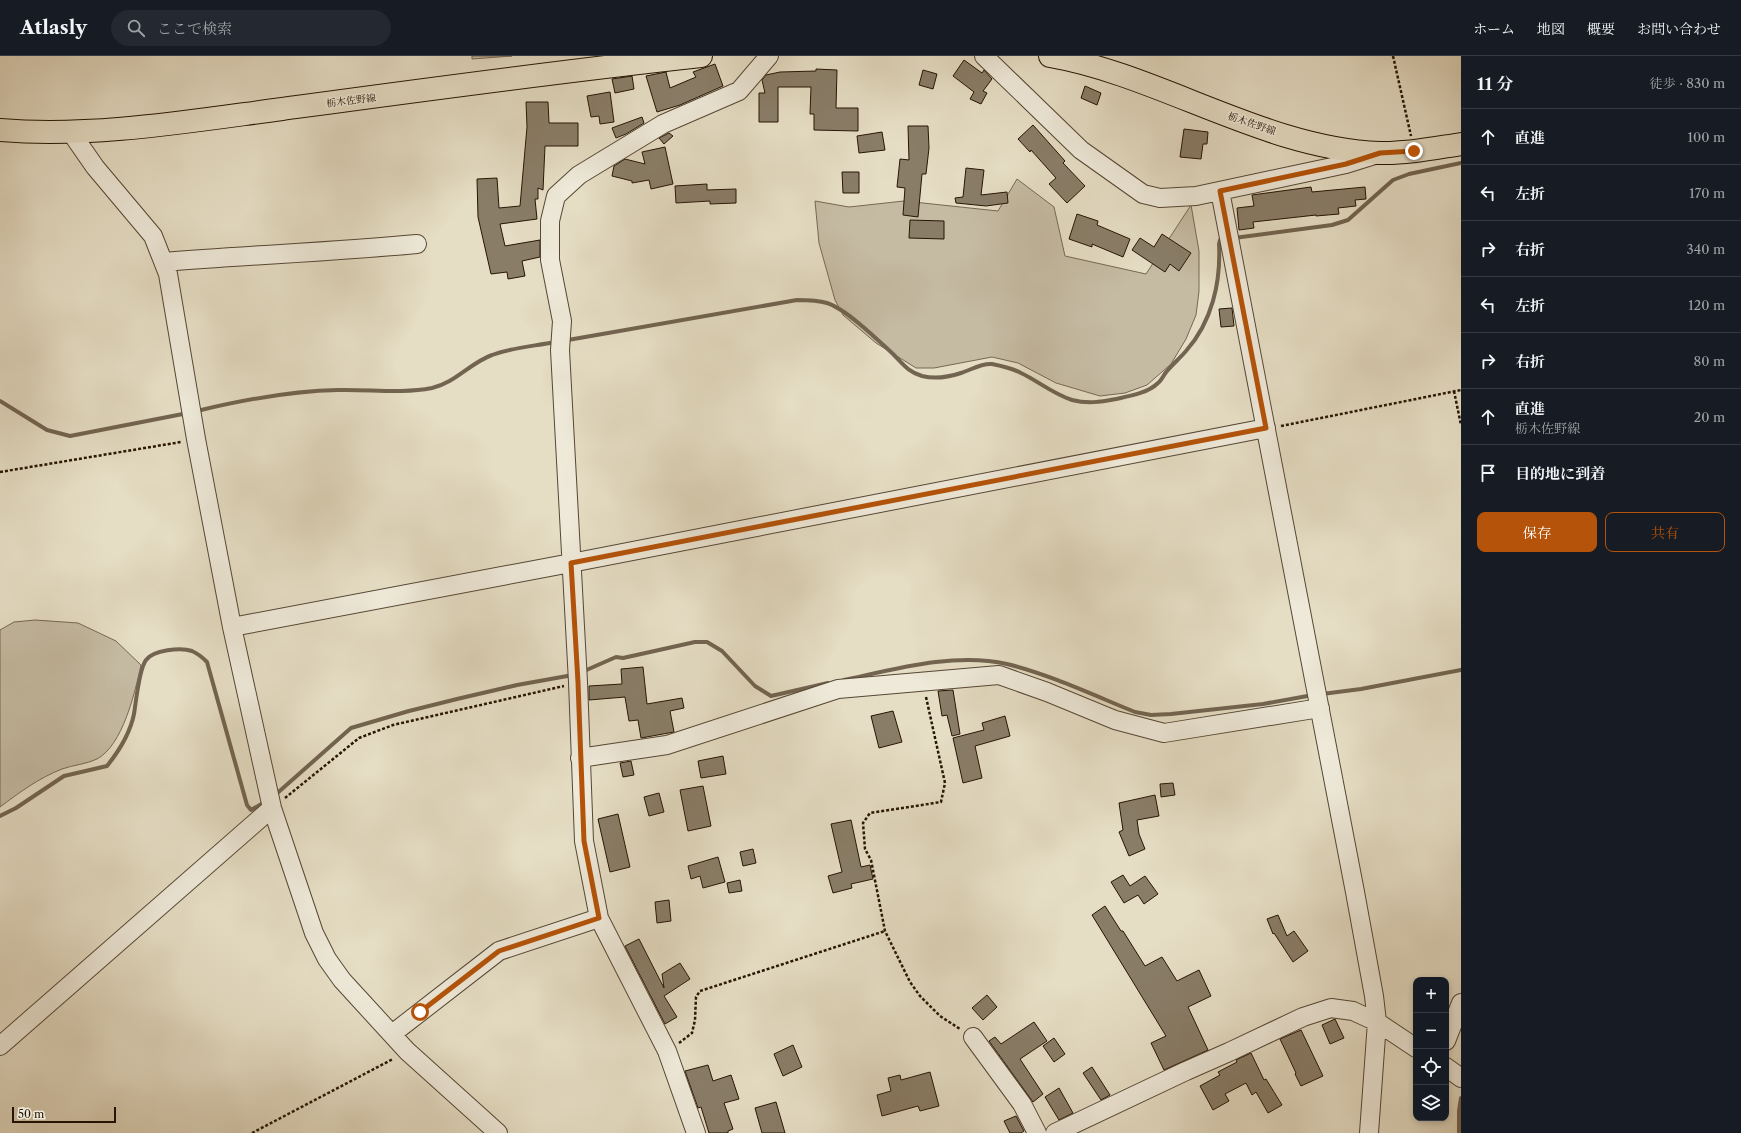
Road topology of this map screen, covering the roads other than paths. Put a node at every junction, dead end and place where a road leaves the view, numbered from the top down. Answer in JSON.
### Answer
{"nodes":[{"id":1,"x":701,"y":56,"type":"edge"},
{"id":2,"x":769,"y":56,"type":"edge"},
{"id":3,"x":984,"y":56,"type":"edge"},
{"id":4,"x":1050,"y":56,"type":"edge"},
{"id":5,"x":0,"y":130,"type":"edge"},
{"id":6,"x":70,"y":131,"type":"junction"},
{"id":7,"x":1461,"y":144,"type":"edge"},
{"id":8,"x":1380,"y":153,"type":"junction"},
{"id":9,"x":1220,"y":191,"type":"junction"},
{"id":10,"x":417,"y":244,"type":"dead end"},
{"id":11,"x":164,"y":262,"type":"junction"},
{"id":12,"x":1266,"y":428,"type":"junction"},
{"id":13,"x":571,"y":563,"type":"junction"},
{"id":14,"x":232,"y":627,"type":"junction"},
{"id":15,"x":1320,"y":708,"type":"junction"},
{"id":16,"x":580,"y":758,"type":"junction"},
{"id":17,"x":272,"y":808,"type":"junction"},
{"id":18,"x":599,"y":918,"type":"junction"},
{"id":19,"x":1461,"y":1003,"type":"edge"},
{"id":20,"x":1377,"y":1022,"type":"junction"},
{"id":21,"x":1449,"y":1033,"type":"edge"},
{"id":22,"x":392,"y":1034,"type":"junction"},
{"id":23,"x":973,"y":1037,"type":"road end"},
{"id":24,"x":0,"y":1046,"type":"edge"},
{"id":25,"x":1413,"y":1046,"type":"edge"},
{"id":26,"x":1449,"y":1069,"type":"edge"},
{"id":27,"x":1461,"y":1078,"type":"edge"},
{"id":28,"x":498,"y":1133,"type":"edge"},
{"id":29,"x":696,"y":1133,"type":"edge"},
{"id":30,"x":1037,"y":1133,"type":"edge"},
{"id":31,"x":1055,"y":1133,"type":"edge"},
{"id":32,"x":1369,"y":1133,"type":"edge"}],
"edges":[{"from":1,"to":6,"type":"main road","name":"栃木佐野線"},
{"from":2,"to":13,"type":"street"},
{"from":3,"to":9,"type":"street"},
{"from":4,"to":8,"type":"main road","name":"栃木佐野線"},
{"from":5,"to":6,"type":"main road","name":"栃木佐野線"},
{"from":6,"to":11,"type":"street"},
{"from":7,"to":8,"type":"main road","name":"栃木佐野線"},
{"from":8,"to":9,"type":"street"},
{"from":9,"to":12,"type":"street"},
{"from":10,"to":11,"type":"street"},
{"from":11,"to":14,"type":"street"},
{"from":12,"to":13,"type":"street"},
{"from":12,"to":15,"type":"street"},
{"from":13,"to":14,"type":"street"},
{"from":13,"to":16,"type":"street"},
{"from":14,"to":17,"type":"street"},
{"from":15,"to":16,"type":"street"},
{"from":15,"to":20,"type":"street"},
{"from":16,"to":18,"type":"street"},
{"from":17,"to":22,"type":"street"},
{"from":17,"to":24,"type":"street"},
{"from":18,"to":22,"type":"street"},
{"from":18,"to":29,"type":"street"},
{"from":19,"to":21,"type":"street"},
{"from":20,"to":25,"type":"street"},
{"from":20,"to":31,"type":"street"},
{"from":20,"to":32,"type":"street"},
{"from":22,"to":28,"type":"street"},
{"from":23,"to":30,"type":"street"},
{"from":26,"to":27,"type":"street"}]}
